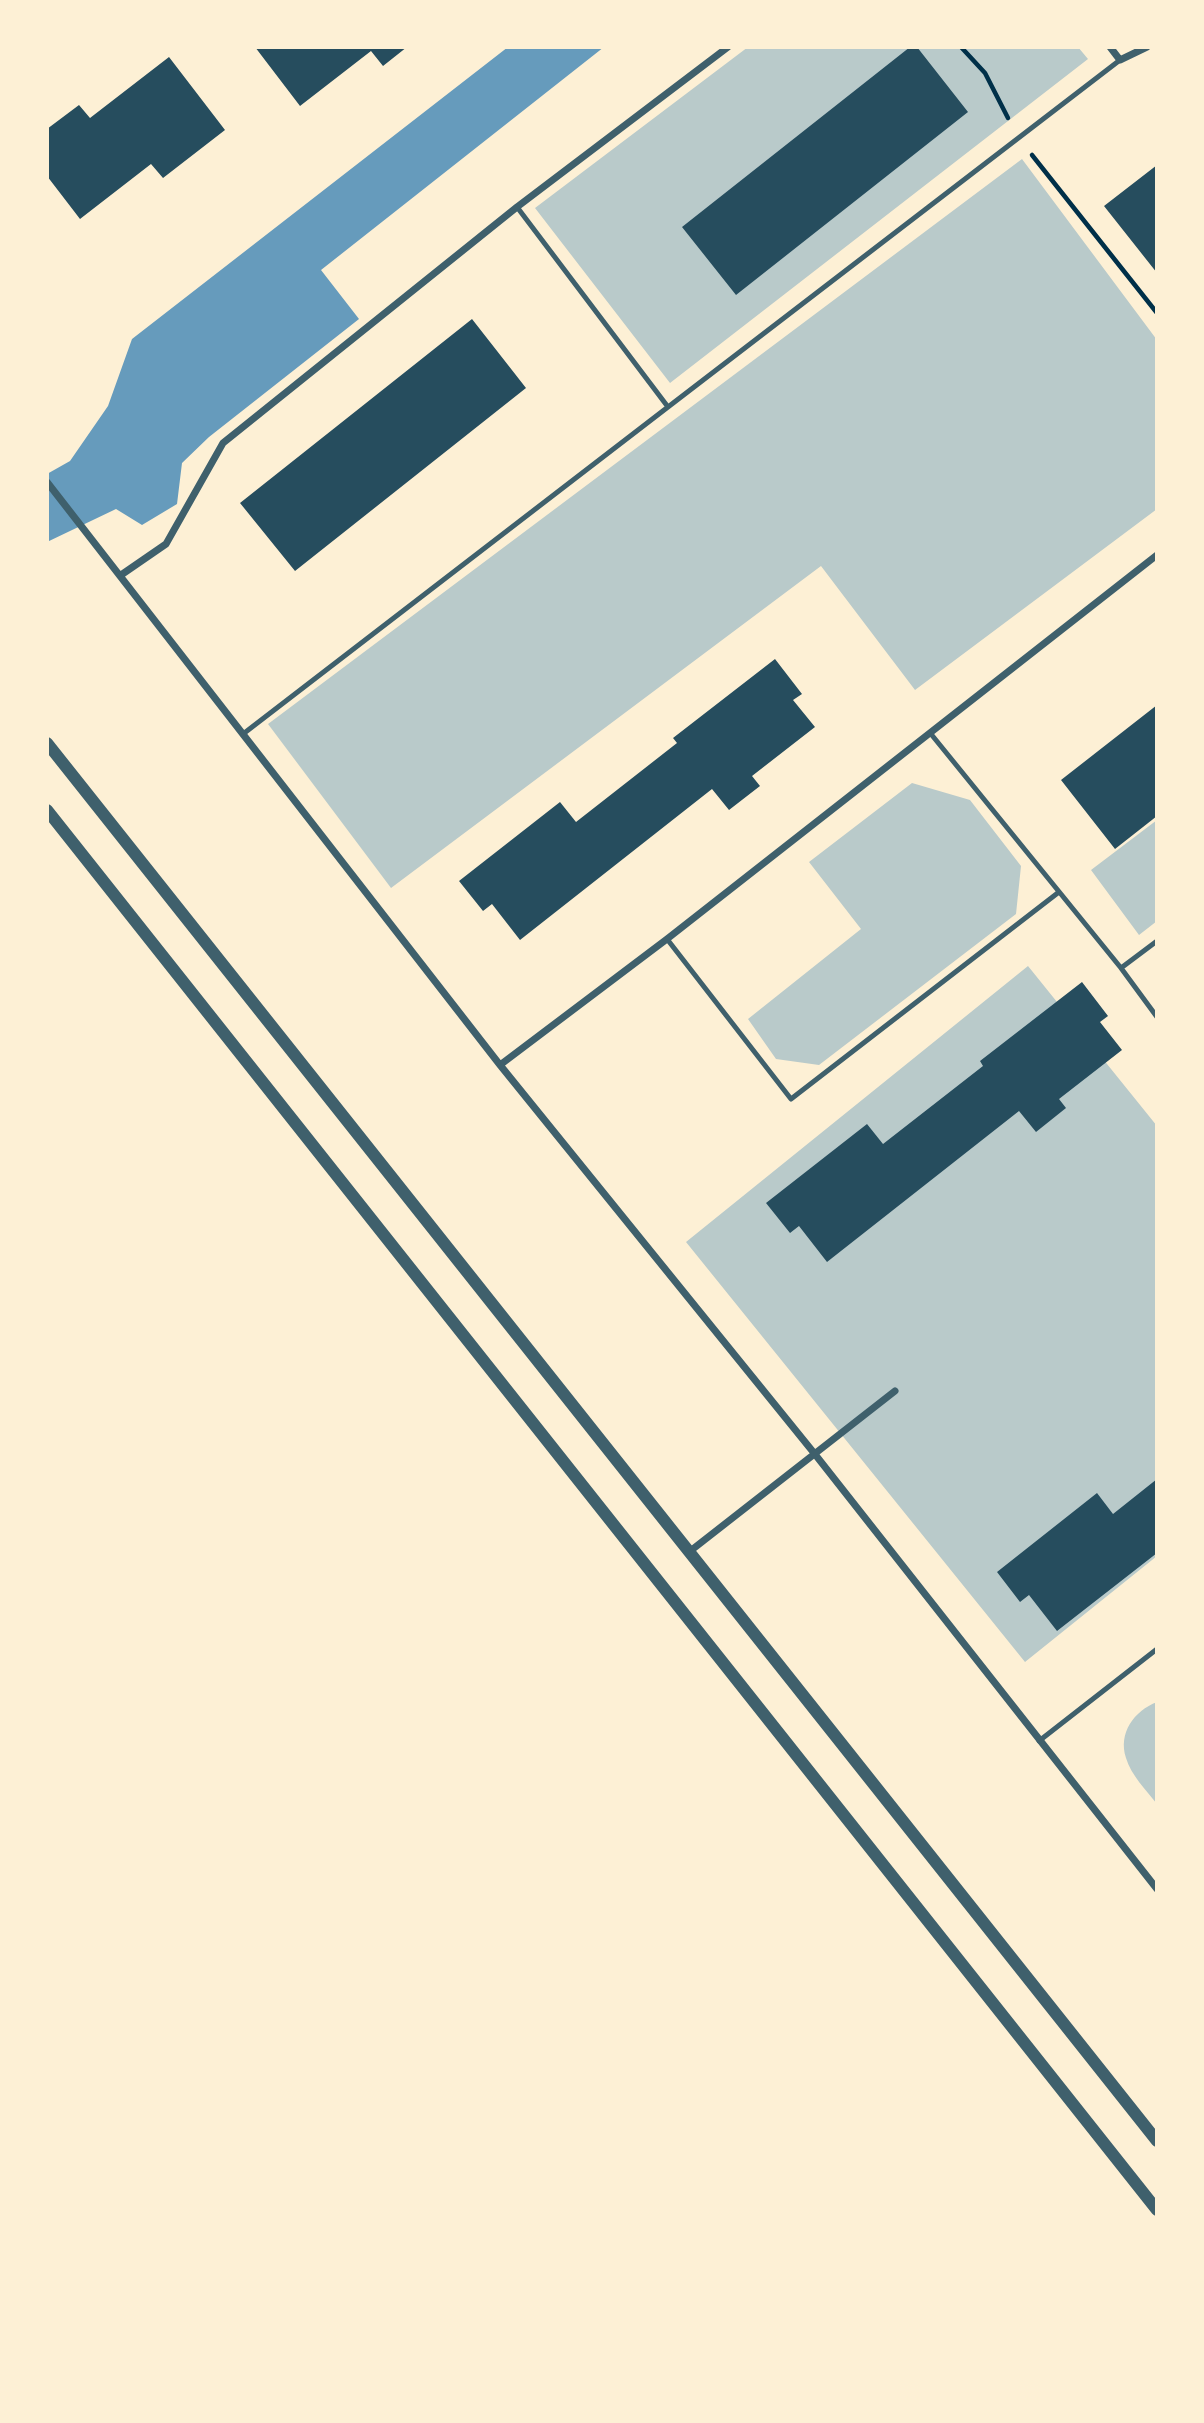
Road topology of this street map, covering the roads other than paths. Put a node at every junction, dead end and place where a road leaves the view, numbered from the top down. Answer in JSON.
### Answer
{"nodes":[{"id":1,"x":728,"y":47,"type":"edge"},
{"id":2,"x":1110,"y":47,"type":"edge"},
{"id":3,"x":1147,"y":47,"type":"edge"},
{"id":4,"x":1120,"y":60,"type":"junction"},
{"id":5,"x":517,"y":207,"type":"junction"},
{"id":6,"x":668,"y":407,"type":"junction"},
{"id":7,"x":47,"y":482,"type":"edge"},
{"id":8,"x":1157,"y":555,"type":"edge"},
{"id":9,"x":121,"y":575,"type":"junction"},
{"id":10,"x":243,"y":734,"type":"junction"},
{"id":11,"x":931,"y":734,"type":"junction"},
{"id":12,"x":47,"y":743,"type":"edge"},
{"id":13,"x":47,"y":810,"type":"edge"},
{"id":14,"x":1059,"y":892,"type":"junction"},
{"id":15,"x":667,"y":939,"type":"junction"},
{"id":16,"x":1157,"y":941,"type":"edge"},
{"id":17,"x":1121,"y":968,"type":"junction"},
{"id":18,"x":1157,"y":1017,"type":"edge"},
{"id":19,"x":500,"y":1065,"type":"junction"},
{"id":20,"x":895,"y":1391,"type":"dead end"},
{"id":21,"x":814,"y":1453,"type":"junction"},
{"id":22,"x":689,"y":1552,"type":"junction"},
{"id":23,"x":1157,"y":1649,"type":"edge"},
{"id":24,"x":1039,"y":1741,"type":"junction"},
{"id":25,"x":1157,"y":1889,"type":"edge"},
{"id":26,"x":1157,"y":2141,"type":"edge"},
{"id":27,"x":1157,"y":2210,"type":"edge"}],
"edges":[{"from":1,"to":5,"type":"street"},
{"from":2,"to":4,"type":"street"},
{"from":3,"to":4,"type":"street"},
{"from":4,"to":6,"type":"lane"},
{"from":5,"to":6,"type":"lane"},
{"from":5,"to":9,"type":"street"},
{"from":6,"to":10,"type":"lane"},
{"from":7,"to":9,"type":"street"},
{"from":8,"to":11,"type":"street"},
{"from":9,"to":10,"type":"street"},
{"from":10,"to":19,"type":"street"},
{"from":11,"to":14,"type":"lane"},
{"from":11,"to":15,"type":"street"},
{"from":12,"to":22,"type":"street"},
{"from":13,"to":27,"type":"street"},
{"from":14,"to":15,"type":"lane"},
{"from":14,"to":17,"type":"lane"},
{"from":15,"to":19,"type":"street"},
{"from":16,"to":17,"type":"lane"},
{"from":17,"to":18,"type":"lane"},
{"from":19,"to":21,"type":"street"},
{"from":20,"to":21,"type":"street"},
{"from":21,"to":22,"type":"street"},
{"from":21,"to":24,"type":"street"},
{"from":22,"to":26,"type":"street"},
{"from":23,"to":24,"type":"lane"},
{"from":24,"to":25,"type":"street"}]}
